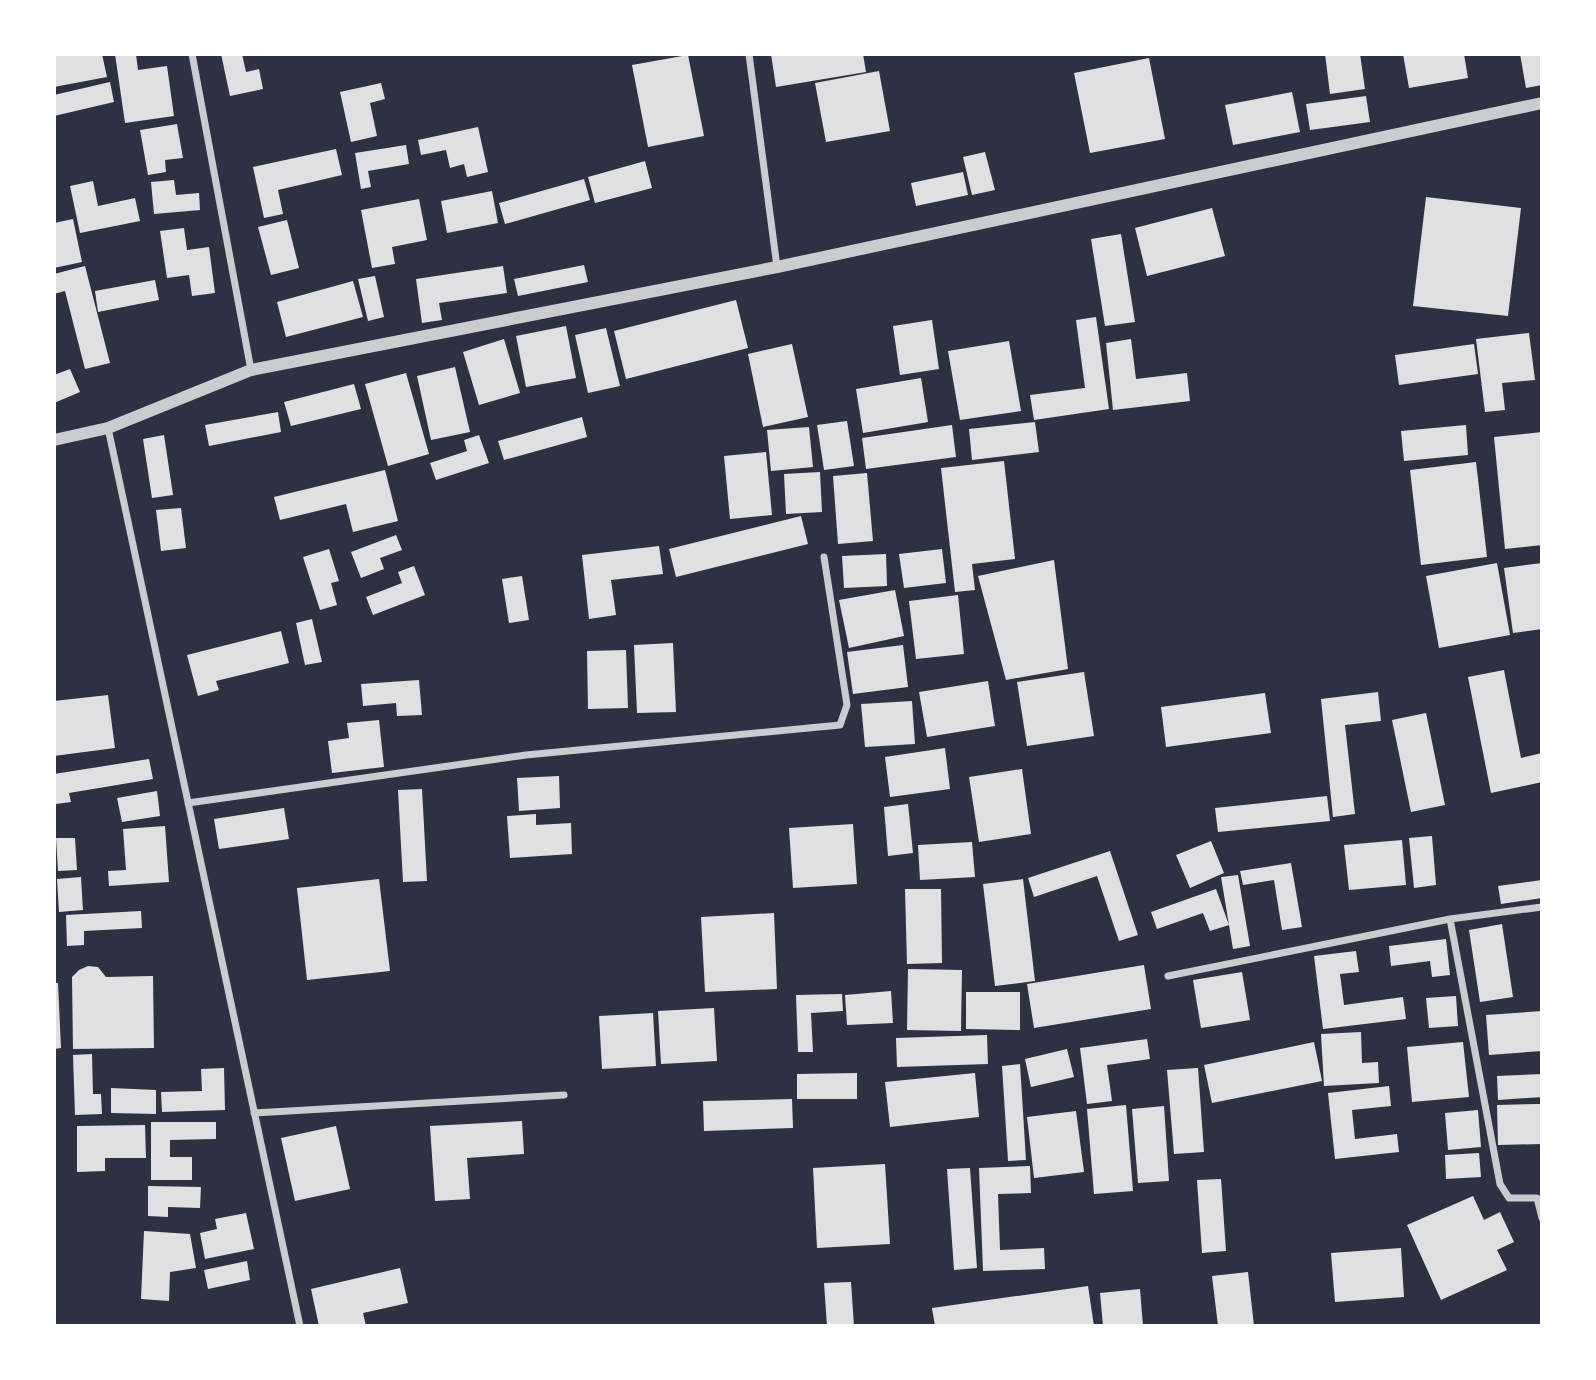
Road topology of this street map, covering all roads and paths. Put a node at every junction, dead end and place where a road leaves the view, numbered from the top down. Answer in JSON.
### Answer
{"nodes":[{"id":1,"x":192,"y":54,"type":"edge"},
{"id":2,"x":749,"y":54,"type":"edge"},
{"id":3,"x":1542,"y":103,"type":"edge"},
{"id":4,"x":778,"y":267,"type":"junction"},
{"id":5,"x":251,"y":370,"type":"junction"},
{"id":6,"x":108,"y":428,"type":"junction"},
{"id":7,"x":54,"y":440,"type":"edge"},
{"id":8,"x":824,"y":557,"type":"dead end"},
{"id":9,"x":188,"y":803,"type":"junction"},
{"id":10,"x":1542,"y":907,"type":"edge"},
{"id":11,"x":1450,"y":919,"type":"junction"},
{"id":12,"x":1168,"y":976,"type":"dead end"},
{"id":13,"x":564,"y":1095,"type":"dead end"},
{"id":14,"x":254,"y":1113,"type":"junction"},
{"id":15,"x":1542,"y":1217,"type":"edge"},
{"id":16,"x":300,"y":1326,"type":"edge"}],
"edges":[{"from":1,"to":5,"type":"street"},
{"from":2,"to":4,"type":"street"},
{"from":3,"to":4,"type":"street"},
{"from":4,"to":5,"type":"street"},
{"from":5,"to":6,"type":"street"},
{"from":6,"to":7,"type":"street"},
{"from":6,"to":9,"type":"street"},
{"from":8,"to":9,"type":"street"},
{"from":9,"to":14,"type":"street"},
{"from":10,"to":11,"type":"street"},
{"from":11,"to":12,"type":"street"},
{"from":11,"to":15,"type":"street"},
{"from":13,"to":14,"type":"street"},
{"from":14,"to":16,"type":"street"}]}
